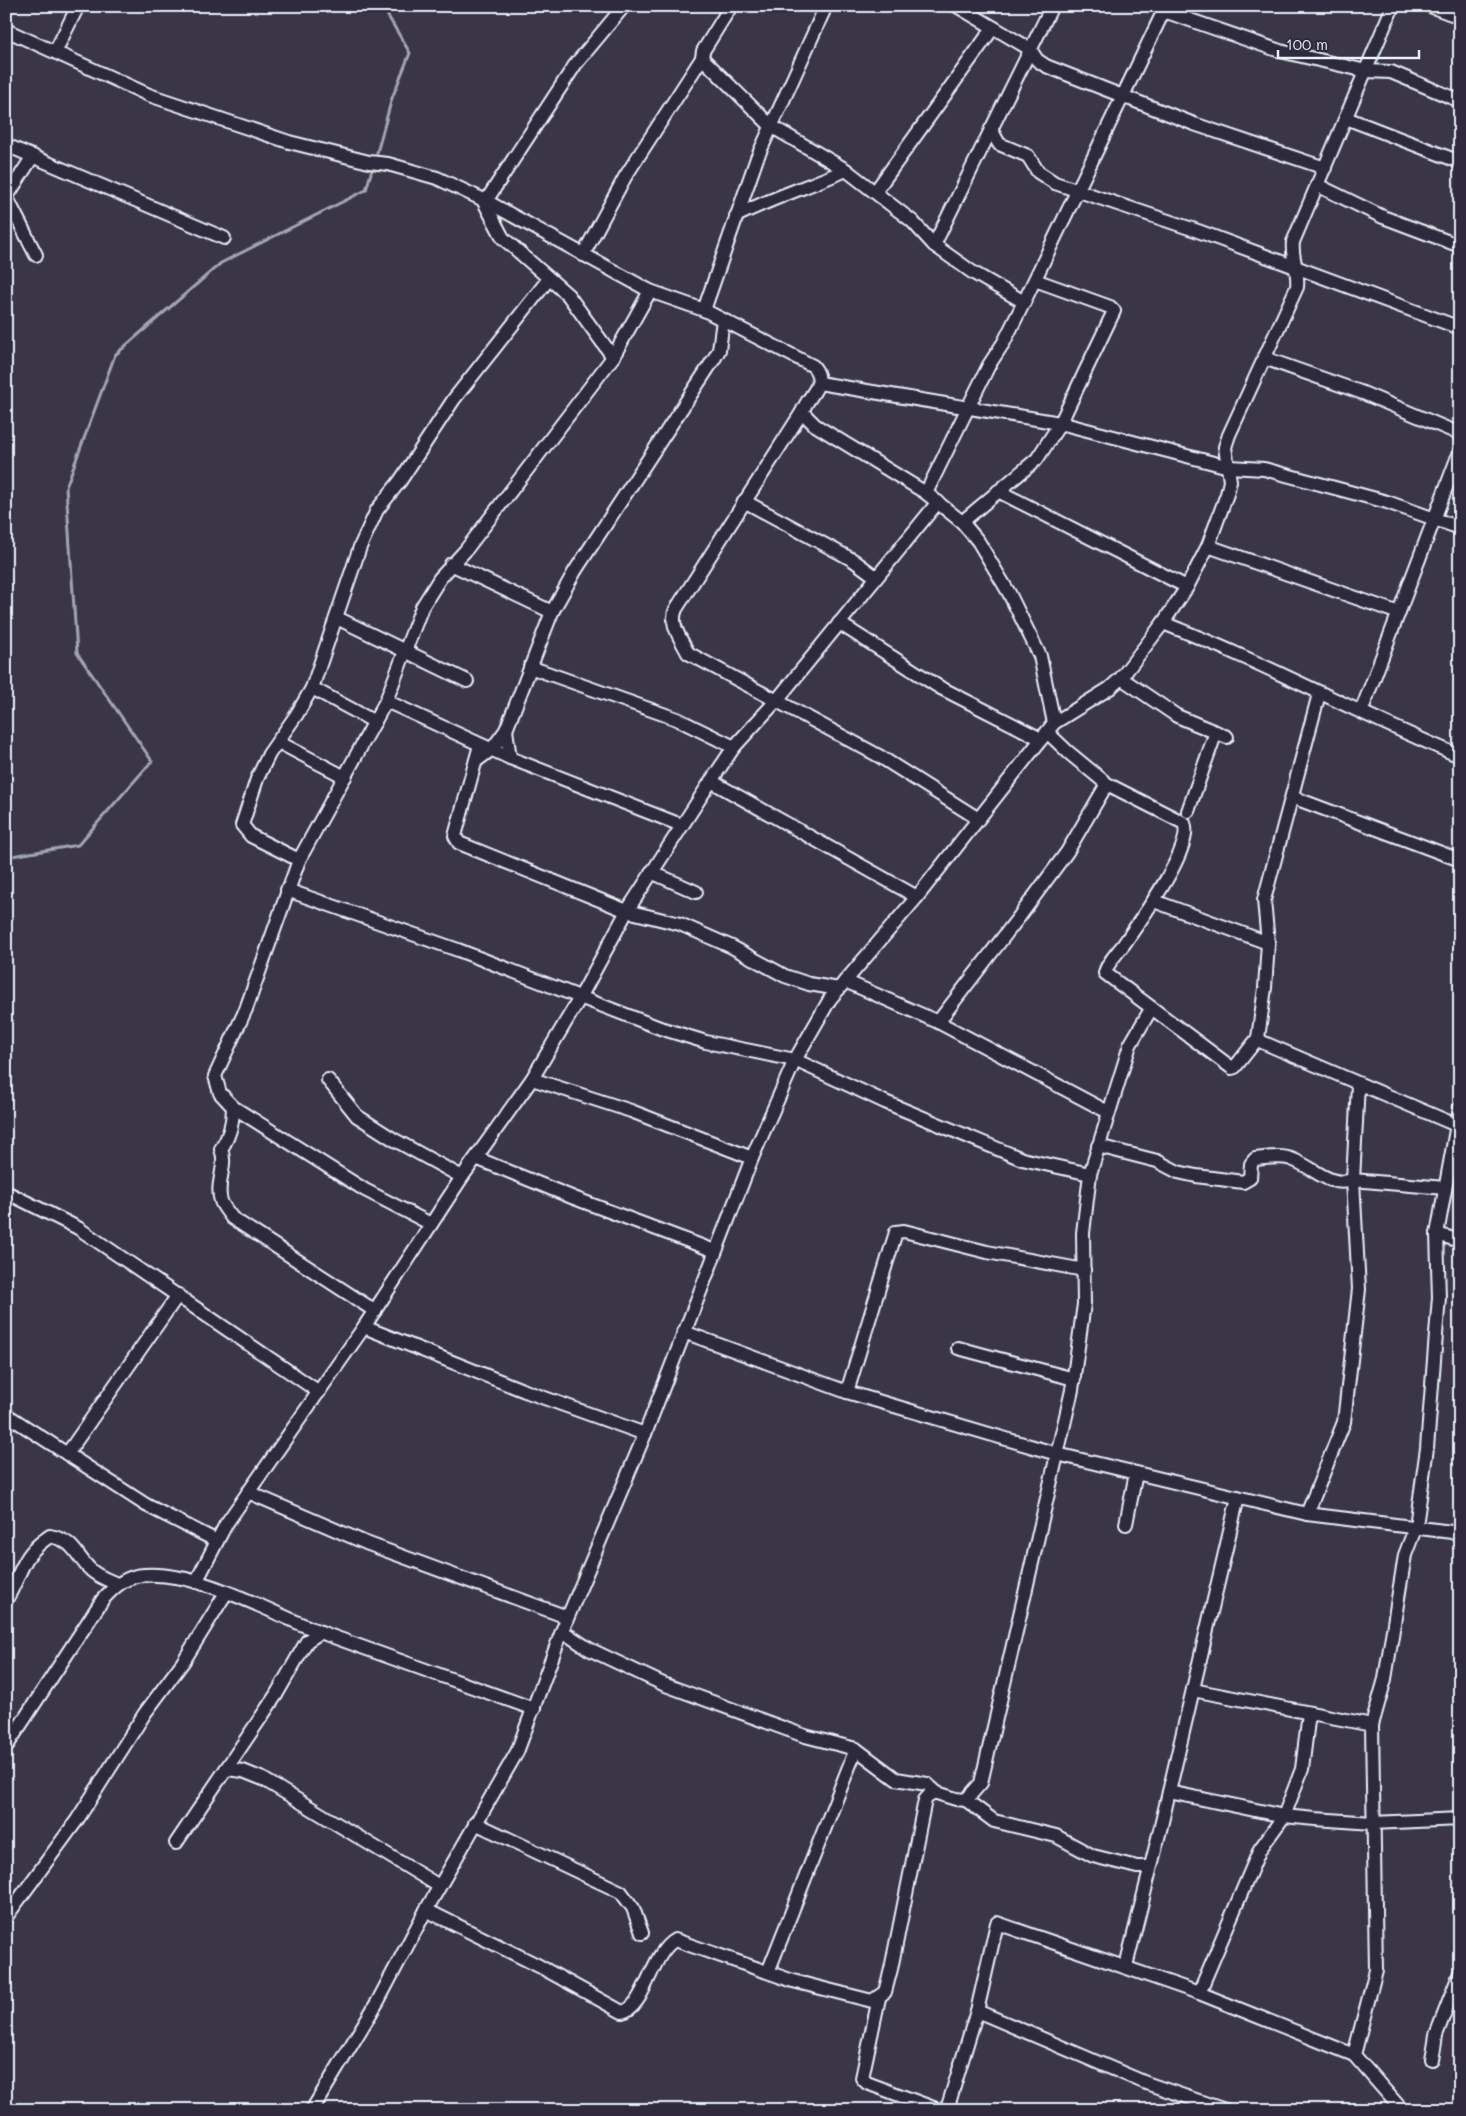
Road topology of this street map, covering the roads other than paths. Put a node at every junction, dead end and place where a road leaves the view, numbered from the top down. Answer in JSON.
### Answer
{"nodes":[{"id":1,"x":78,"y":6,"type":"edge"},
{"id":2,"x":624,"y":6,"type":"edge"},
{"id":3,"x":731,"y":6,"type":"edge"},
{"id":4,"x":826,"y":6,"type":"edge"},
{"id":5,"x":957,"y":6,"type":"edge"},
{"id":6,"x":1052,"y":6,"type":"edge"},
{"id":7,"x":1393,"y":6,"type":"edge"},
{"id":8,"x":1430,"y":6,"type":"edge"},
{"id":9,"x":1165,"y":9,"type":"edge"},
{"id":10,"x":1460,"y":17,"type":"edge"},
{"id":11,"x":994,"y":28,"type":"junction"},
{"id":12,"x":6,"y":30,"type":"edge"},
{"id":13,"x":1030,"y":50,"type":"junction"},
{"id":14,"x":55,"y":52,"type":"junction"},
{"id":15,"x":702,"y":58,"type":"junction"},
{"id":16,"x":1366,"y":71,"type":"junction"},
{"id":17,"x":1123,"y":97,"type":"junction"},
{"id":18,"x":1460,"y":101,"type":"edge"},
{"id":19,"x":1346,"y":118,"type":"junction"},
{"id":20,"x":771,"y":126,"type":"junction"},
{"id":21,"x":991,"y":129,"type":"junction"},
{"id":22,"x":6,"y":145,"type":"edge"},
{"id":23,"x":33,"y":156,"type":"junction"},
{"id":24,"x":1460,"y":162,"type":"edge"},
{"id":25,"x":1324,"y":168,"type":"junction"},
{"id":26,"x":846,"y":170,"type":"junction"},
{"id":27,"x":1317,"y":185,"type":"junction"},
{"id":28,"x":1078,"y":191,"type":"junction"},
{"id":29,"x":875,"y":192,"type":"junction"},
{"id":30,"x":484,"y":200,"type":"junction"},
{"id":31,"x":736,"y":216,"type":"junction"},
{"id":32,"x":224,"y":238,"type":"dead end"},
{"id":33,"x":934,"y":245,"type":"junction"},
{"id":34,"x":1460,"y":246,"type":"edge"},
{"id":35,"x":36,"y":255,"type":"dead end"},
{"id":36,"x":583,"y":255,"type":"junction"},
{"id":37,"x":1298,"y":268,"type":"junction"},
{"id":38,"x":548,"y":280,"type":"junction"},
{"id":39,"x":1035,"y":280,"type":"junction"},
{"id":40,"x":650,"y":291,"type":"junction"},
{"id":41,"x":1024,"y":302,"type":"junction"},
{"id":42,"x":704,"y":310,"type":"junction"},
{"id":43,"x":723,"y":320,"type":"junction"},
{"id":44,"x":1460,"y":328,"type":"edge"},
{"id":45,"x":613,"y":357,"type":"junction"},
{"id":46,"x":1264,"y":358,"type":"junction"},
{"id":47,"x":819,"y":383,"type":"junction"},
{"id":48,"x":967,"y":409,"type":"junction"},
{"id":49,"x":802,"y":412,"type":"junction"},
{"id":50,"x":1060,"y":423,"type":"junction"},
{"id":51,"x":1460,"y":434,"type":"edge"},
{"id":52,"x":1459,"y":453,"type":"edge"},
{"id":53,"x":1229,"y":467,"type":"junction"},
{"id":54,"x":998,"y":492,"type":"junction"},
{"id":55,"x":926,"y":493,"type":"junction"},
{"id":56,"x":744,"y":501,"type":"junction"},
{"id":57,"x":938,"y":502,"type":"junction"},
{"id":58,"x":1434,"y":519,"type":"junction"},
{"id":59,"x":962,"y":522,"type":"junction"},
{"id":60,"x":1460,"y":528,"type":"edge"},
{"id":61,"x":1208,"y":546,"type":"junction"},
{"id":62,"x":451,"y":564,"type":"junction"},
{"id":63,"x":876,"y":578,"type":"junction"},
{"id":64,"x":1187,"y":587,"type":"junction"},
{"id":65,"x":552,"y":612,"type":"junction"},
{"id":66,"x":1399,"y":613,"type":"junction"},
{"id":67,"x":337,"y":618,"type":"junction"},
{"id":68,"x":839,"y":623,"type":"junction"},
{"id":69,"x":1163,"y":623,"type":"junction"},
{"id":70,"x":404,"y":650,"type":"junction"},
{"id":71,"x":530,"y":667,"type":"junction"},
{"id":72,"x":1121,"y":678,"type":"junction"},
{"id":73,"x":467,"y":681,"type":"dead end"},
{"id":74,"x":312,"y":688,"type":"junction"},
{"id":75,"x":1319,"y":694,"type":"junction"},
{"id":76,"x":777,"y":700,"type":"junction"},
{"id":77,"x":386,"y":701,"type":"junction"},
{"id":78,"x":1361,"y":712,"type":"junction"},
{"id":79,"x":375,"y":722,"type":"junction"},
{"id":80,"x":506,"y":730,"type":"junction"},
{"id":81,"x":1047,"y":731,"type":"junction"},
{"id":82,"x":278,"y":742,"type":"junction"},
{"id":83,"x":486,"y":747,"type":"junction"},
{"id":84,"x":734,"y":747,"type":"junction"},
{"id":85,"x":1460,"y":756,"type":"edge"},
{"id":86,"x":510,"y":758,"type":"junction"},
{"id":87,"x":346,"y":777,"type":"junction"},
{"id":88,"x":712,"y":780,"type":"junction"},
{"id":89,"x":1107,"y":784,"type":"junction"},
{"id":90,"x":1292,"y":797,"type":"junction"},
{"id":91,"x":1188,"y":811,"type":"dead end"},
{"id":92,"x":977,"y":818,"type":"junction"},
{"id":93,"x":681,"y":825,"type":"junction"},
{"id":94,"x":299,"y":860,"type":"junction"},
{"id":95,"x":1460,"y":860,"type":"edge"},
{"id":96,"x":651,"y":872,"type":"junction"},
{"id":97,"x":287,"y":890,"type":"junction"},
{"id":98,"x":696,"y":892,"type":"dead end"},
{"id":99,"x":917,"y":897,"type":"junction"},
{"id":100,"x":1154,"y":901,"type":"junction"},
{"id":101,"x":627,"y":911,"type":"junction"},
{"id":102,"x":1268,"y":943,"type":"junction"},
{"id":103,"x":842,"y":985,"type":"junction"},
{"id":104,"x":582,"y":996,"type":"junction"},
{"id":105,"x":1151,"y":1009,"type":"junction"},
{"id":106,"x":938,"y":1022,"type":"junction"},
{"id":107,"x":1258,"y":1038,"type":"junction"},
{"id":108,"x":795,"y":1060,"type":"junction"},
{"id":109,"x":532,"y":1079,"type":"junction"},
{"id":110,"x":328,"y":1080,"type":"dead end"},
{"id":111,"x":1358,"y":1084,"type":"junction"},
{"id":112,"x":233,"y":1107,"type":"junction"},
{"id":113,"x":1460,"y":1108,"type":"edge"},
{"id":114,"x":1108,"y":1112,"type":"junction"},
{"id":115,"x":1456,"y":1125,"type":"junction"},
{"id":116,"x":1098,"y":1146,"type":"junction"},
{"id":117,"x":476,"y":1158,"type":"junction"},
{"id":118,"x":752,"y":1158,"type":"junction"},
{"id":119,"x":1090,"y":1174,"type":"junction"},
{"id":120,"x":462,"y":1177,"type":"junction"},
{"id":121,"x":1353,"y":1180,"type":"junction"},
{"id":122,"x":1445,"y":1188,"type":"junction"},
{"id":123,"x":6,"y":1192,"type":"edge"},
{"id":124,"x":432,"y":1224,"type":"junction"},
{"id":125,"x":1437,"y":1234,"type":"junction"},
{"id":126,"x":1460,"y":1241,"type":"edge"},
{"id":127,"x":715,"y":1251,"type":"junction"},
{"id":128,"x":1084,"y":1270,"type":"junction"},
{"id":129,"x":178,"y":1295,"type":"junction"},
{"id":130,"x":375,"y":1311,"type":"junction"},
{"id":131,"x":364,"y":1327,"type":"junction"},
{"id":132,"x":684,"y":1332,"type":"junction"},
{"id":133,"x":958,"y":1348,"type":"dead end"},
{"id":134,"x":1074,"y":1379,"type":"junction"},
{"id":135,"x":319,"y":1392,"type":"junction"},
{"id":136,"x":847,"y":1392,"type":"junction"},
{"id":137,"x":7,"y":1415,"type":"edge"},
{"id":138,"x":645,"y":1434,"type":"junction"},
{"id":139,"x":67,"y":1454,"type":"junction"},
{"id":140,"x":1057,"y":1454,"type":"junction"},
{"id":141,"x":1136,"y":1473,"type":"junction"},
{"id":142,"x":248,"y":1492,"type":"junction"},
{"id":143,"x":1238,"y":1497,"type":"junction"},
{"id":144,"x":1307,"y":1514,"type":"junction"},
{"id":145,"x":1126,"y":1524,"type":"dead end"},
{"id":146,"x":1416,"y":1526,"type":"junction"},
{"id":147,"x":1460,"y":1533,"type":"edge"},
{"id":148,"x":218,"y":1541,"type":"junction"},
{"id":149,"x":196,"y":1582,"type":"junction"},
{"id":150,"x":117,"y":1584,"type":"junction"},
{"id":151,"x":226,"y":1593,"type":"junction"},
{"id":152,"x":6,"y":1600,"type":"edge"},
{"id":153,"x":567,"y":1617,"type":"junction"},
{"id":154,"x":308,"y":1627,"type":"junction"},
{"id":155,"x":562,"y":1631,"type":"junction"},
{"id":156,"x":321,"y":1632,"type":"junction"},
{"id":157,"x":307,"y":1641,"type":"junction"},
{"id":158,"x":1193,"y":1690,"type":"junction"},
{"id":159,"x":534,"y":1709,"type":"junction"},
{"id":160,"x":1309,"y":1713,"type":"junction"},
{"id":161,"x":1372,"y":1725,"type":"junction"},
{"id":162,"x":7,"y":1745,"type":"edge"},
{"id":163,"x":856,"y":1749,"type":"junction"},
{"id":164,"x":226,"y":1769,"type":"junction"},
{"id":165,"x":1169,"y":1792,"type":"junction"},
{"id":166,"x":937,"y":1793,"type":"junction"},
{"id":167,"x":966,"y":1800,"type":"junction"},
{"id":168,"x":1284,"y":1816,"type":"junction"},
{"id":169,"x":1460,"y":1819,"type":"edge"},
{"id":170,"x":1374,"y":1822,"type":"junction"},
{"id":171,"x":475,"y":1823,"type":"junction"},
{"id":172,"x":176,"y":1843,"type":"dead end"},
{"id":173,"x":1150,"y":1867,"type":"junction"},
{"id":174,"x":439,"y":1886,"type":"junction"},
{"id":175,"x":426,"y":1910,"type":"junction"},
{"id":176,"x":6,"y":1917,"type":"edge"},
{"id":177,"x":642,"y":1933,"type":"dead end"},
{"id":178,"x":1126,"y":1966,"type":"junction"},
{"id":179,"x":768,"y":1972,"type":"junction"},
{"id":180,"x":1460,"y":1973,"type":"edge"},
{"id":181,"x":1199,"y":1993,"type":"junction"},
{"id":182,"x":879,"y":1998,"type":"junction"},
{"id":183,"x":977,"y":2011,"type":"junction"},
{"id":184,"x":1354,"y":2054,"type":"junction"},
{"id":185,"x":1432,"y":2060,"type":"dead end"},
{"id":186,"x":312,"y":2110,"type":"edge"},
{"id":187,"x":939,"y":2110,"type":"edge"},
{"id":188,"x":945,"y":2110,"type":"edge"},
{"id":189,"x":1225,"y":2110,"type":"edge"},
{"id":190,"x":1402,"y":2110,"type":"edge"}],
"edges":[{"from":1,"to":14,"type":"street"},
{"from":2,"to":30,"type":"street"},
{"from":3,"to":15,"type":"street"},
{"from":4,"to":20,"type":"street"},
{"from":5,"to":11,"type":"street"},
{"from":6,"to":13,"type":"street"},
{"from":7,"to":16,"type":"street"},
{"from":8,"to":10,"type":"street"},
{"from":9,"to":16,"type":"street"},
{"from":9,"to":17,"type":"street"},
{"from":11,"to":13,"type":"street"},
{"from":11,"to":29,"type":"street"},
{"from":12,"to":14,"type":"street"},
{"from":13,"to":17,"type":"street"},
{"from":13,"to":21,"type":"street"},
{"from":14,"to":30,"type":"street"},
{"from":15,"to":20,"type":"street"},
{"from":15,"to":36,"type":"street"},
{"from":16,"to":18,"type":"street"},
{"from":16,"to":19,"type":"street"},
{"from":17,"to":25,"type":"street"},
{"from":17,"to":28,"type":"street"},
{"from":19,"to":24,"type":"street"},
{"from":19,"to":25,"type":"street"},
{"from":20,"to":26,"type":"street"},
{"from":20,"to":31,"type":"street"},
{"from":21,"to":28,"type":"street"},
{"from":21,"to":33,"type":"street"},
{"from":22,"to":23,"type":"street"},
{"from":23,"to":32,"type":"street"},
{"from":23,"to":35,"type":"street"},
{"from":25,"to":27,"type":"street"},
{"from":26,"to":29,"type":"street"},
{"from":26,"to":31,"type":"street"},
{"from":27,"to":34,"type":"street"},
{"from":27,"to":37,"type":"street"},
{"from":28,"to":37,"type":"street"},
{"from":28,"to":39,"type":"street"},
{"from":29,"to":33,"type":"street"},
{"from":30,"to":36,"type":"street"},
{"from":30,"to":38,"type":"street"},
{"from":31,"to":42,"type":"street"},
{"from":33,"to":41,"type":"street"},
{"from":36,"to":40,"type":"street"},
{"from":37,"to":44,"type":"street"},
{"from":37,"to":46,"type":"street"},
{"from":38,"to":45,"type":"street"},
{"from":38,"to":67,"type":"street"},
{"from":39,"to":41,"type":"street"},
{"from":39,"to":50,"type":"street"},
{"from":40,"to":42,"type":"street"},
{"from":40,"to":45,"type":"street"},
{"from":41,"to":48,"type":"street"},
{"from":42,"to":43,"type":"street"},
{"from":43,"to":47,"type":"street"},
{"from":43,"to":65,"type":"street"},
{"from":45,"to":62,"type":"street"},
{"from":46,"to":51,"type":"street"},
{"from":46,"to":53,"type":"street"},
{"from":47,"to":48,"type":"street"},
{"from":47,"to":49,"type":"street"},
{"from":48,"to":50,"type":"street"},
{"from":48,"to":55,"type":"street"},
{"from":49,"to":55,"type":"street"},
{"from":49,"to":56,"type":"street"},
{"from":50,"to":53,"type":"street"},
{"from":50,"to":54,"type":"street"},
{"from":52,"to":58,"type":"street"},
{"from":53,"to":58,"type":"street"},
{"from":53,"to":61,"type":"street"},
{"from":54,"to":59,"type":"street"},
{"from":54,"to":64,"type":"street"},
{"from":55,"to":57,"type":"street"},
{"from":56,"to":63,"type":"street"},
{"from":56,"to":76,"type":"street"},
{"from":57,"to":59,"type":"street"},
{"from":57,"to":63,"type":"street"},
{"from":58,"to":60,"type":"street"},
{"from":58,"to":66,"type":"street"},
{"from":59,"to":81,"type":"street"},
{"from":61,"to":64,"type":"street"},
{"from":61,"to":66,"type":"street"},
{"from":62,"to":65,"type":"street"},
{"from":62,"to":70,"type":"street"},
{"from":63,"to":68,"type":"street"},
{"from":64,"to":69,"type":"street"},
{"from":65,"to":71,"type":"street"},
{"from":66,"to":78,"type":"street"},
{"from":67,"to":70,"type":"street"},
{"from":67,"to":74,"type":"street"},
{"from":68,"to":76,"type":"street"},
{"from":68,"to":81,"type":"street"},
{"from":69,"to":72,"type":"street"},
{"from":69,"to":75,"type":"street"},
{"from":70,"to":73,"type":"street"},
{"from":70,"to":77,"type":"street"},
{"from":71,"to":80,"type":"street"},
{"from":71,"to":84,"type":"street"},
{"from":72,"to":81,"type":"street"},
{"from":72,"to":91,"type":"street"},
{"from":74,"to":79,"type":"street"},
{"from":74,"to":82,"type":"street"},
{"from":75,"to":78,"type":"street"},
{"from":75,"to":90,"type":"street"},
{"from":76,"to":84,"type":"street"},
{"from":76,"to":92,"type":"street"},
{"from":77,"to":79,"type":"street"},
{"from":77,"to":83,"type":"street"},
{"from":78,"to":85,"type":"street"},
{"from":79,"to":87,"type":"street"},
{"from":80,"to":83,"type":"street"},
{"from":80,"to":86,"type":"street"},
{"from":81,"to":89,"type":"street"},
{"from":81,"to":92,"type":"street"},
{"from":82,"to":87,"type":"street"},
{"from":82,"to":94,"type":"street"},
{"from":83,"to":86,"type":"street"},
{"from":83,"to":101,"type":"street"},
{"from":84,"to":88,"type":"street"},
{"from":86,"to":93,"type":"street"},
{"from":87,"to":94,"type":"street"},
{"from":88,"to":93,"type":"street"},
{"from":88,"to":99,"type":"street"},
{"from":89,"to":100,"type":"street"},
{"from":89,"to":106,"type":"street"},
{"from":90,"to":95,"type":"street"},
{"from":90,"to":102,"type":"street"},
{"from":92,"to":99,"type":"street"},
{"from":93,"to":96,"type":"street"},
{"from":94,"to":97,"type":"street"},
{"from":96,"to":98,"type":"street"},
{"from":96,"to":101,"type":"street"},
{"from":97,"to":104,"type":"street"},
{"from":97,"to":112,"type":"street"},
{"from":99,"to":103,"type":"street"},
{"from":100,"to":102,"type":"street"},
{"from":100,"to":105,"type":"street"},
{"from":101,"to":103,"type":"street"},
{"from":101,"to":104,"type":"street"},
{"from":102,"to":107,"type":"street"},
{"from":103,"to":106,"type":"street"},
{"from":103,"to":108,"type":"street"},
{"from":104,"to":108,"type":"street"},
{"from":104,"to":109,"type":"street"},
{"from":105,"to":107,"type":"street"},
{"from":105,"to":114,"type":"street"},
{"from":106,"to":114,"type":"street"},
{"from":107,"to":111,"type":"street"},
{"from":108,"to":118,"type":"street"},
{"from":108,"to":119,"type":"street"},
{"from":109,"to":117,"type":"street"},
{"from":109,"to":118,"type":"street"},
{"from":110,"to":120,"type":"street"},
{"from":111,"to":115,"type":"street"},
{"from":111,"to":121,"type":"street"},
{"from":112,"to":124,"type":"street"},
{"from":112,"to":130,"type":"street"},
{"from":113,"to":115,"type":"street"},
{"from":114,"to":116,"type":"street"},
{"from":115,"to":122,"type":"street"},
{"from":116,"to":119,"type":"street"},
{"from":116,"to":121,"type":"street"},
{"from":117,"to":120,"type":"street"},
{"from":117,"to":127,"type":"street"},
{"from":118,"to":127,"type":"street"},
{"from":119,"to":128,"type":"street"},
{"from":120,"to":124,"type":"street"},
{"from":121,"to":122,"type":"street"},
{"from":121,"to":144,"type":"street"},
{"from":122,"to":125,"type":"street"},
{"from":123,"to":129,"type":"street"},
{"from":124,"to":130,"type":"street"},
{"from":125,"to":126,"type":"street"},
{"from":125,"to":146,"type":"street"},
{"from":127,"to":132,"type":"street"},
{"from":128,"to":134,"type":"street"},
{"from":128,"to":136,"type":"street"},
{"from":129,"to":135,"type":"street"},
{"from":129,"to":139,"type":"street"},
{"from":130,"to":131,"type":"street"},
{"from":131,"to":135,"type":"street"},
{"from":131,"to":138,"type":"street"},
{"from":132,"to":136,"type":"street"},
{"from":132,"to":138,"type":"street"},
{"from":133,"to":134,"type":"street"},
{"from":134,"to":140,"type":"street"},
{"from":135,"to":142,"type":"street"},
{"from":136,"to":140,"type":"street"},
{"from":137,"to":139,"type":"street"},
{"from":138,"to":153,"type":"street"},
{"from":139,"to":148,"type":"street"},
{"from":140,"to":141,"type":"street"},
{"from":140,"to":167,"type":"street"},
{"from":141,"to":143,"type":"street"},
{"from":141,"to":145,"type":"street"},
{"from":142,"to":148,"type":"street"},
{"from":142,"to":153,"type":"street"},
{"from":143,"to":144,"type":"street"},
{"from":143,"to":158,"type":"street"},
{"from":144,"to":146,"type":"street"},
{"from":146,"to":147,"type":"street"},
{"from":146,"to":161,"type":"street"},
{"from":148,"to":149,"type":"street"},
{"from":149,"to":150,"type":"street"},
{"from":149,"to":151,"type":"street"},
{"from":150,"to":152,"type":"street"},
{"from":150,"to":162,"type":"street"},
{"from":151,"to":154,"type":"street"},
{"from":151,"to":176,"type":"street"},
{"from":153,"to":155,"type":"street"},
{"from":154,"to":156,"type":"street"},
{"from":154,"to":157,"type":"street"},
{"from":155,"to":159,"type":"street"},
{"from":155,"to":163,"type":"street"},
{"from":156,"to":157,"type":"street"},
{"from":156,"to":159,"type":"street"},
{"from":157,"to":164,"type":"street"},
{"from":158,"to":160,"type":"street"},
{"from":158,"to":165,"type":"street"},
{"from":159,"to":171,"type":"street"},
{"from":160,"to":161,"type":"street"},
{"from":160,"to":168,"type":"street"},
{"from":161,"to":170,"type":"street"},
{"from":163,"to":166,"type":"street"},
{"from":163,"to":179,"type":"street"},
{"from":164,"to":172,"type":"street"},
{"from":164,"to":174,"type":"street"},
{"from":165,"to":168,"type":"street"},
{"from":165,"to":173,"type":"street"},
{"from":166,"to":167,"type":"street"},
{"from":166,"to":182,"type":"street"},
{"from":167,"to":173,"type":"street"},
{"from":168,"to":170,"type":"street"},
{"from":168,"to":181,"type":"street"},
{"from":169,"to":170,"type":"street"},
{"from":170,"to":184,"type":"street"},
{"from":171,"to":174,"type":"street"},
{"from":171,"to":177,"type":"street"},
{"from":173,"to":178,"type":"street"},
{"from":174,"to":175,"type":"street"},
{"from":175,"to":179,"type":"street"},
{"from":175,"to":186,"type":"street"},
{"from":178,"to":181,"type":"street"},
{"from":178,"to":183,"type":"street"},
{"from":179,"to":182,"type":"street"},
{"from":180,"to":185,"type":"street"},
{"from":181,"to":184,"type":"street"},
{"from":182,"to":187,"type":"street"},
{"from":183,"to":188,"type":"street"},
{"from":183,"to":189,"type":"street"},
{"from":184,"to":190,"type":"street"}]}
